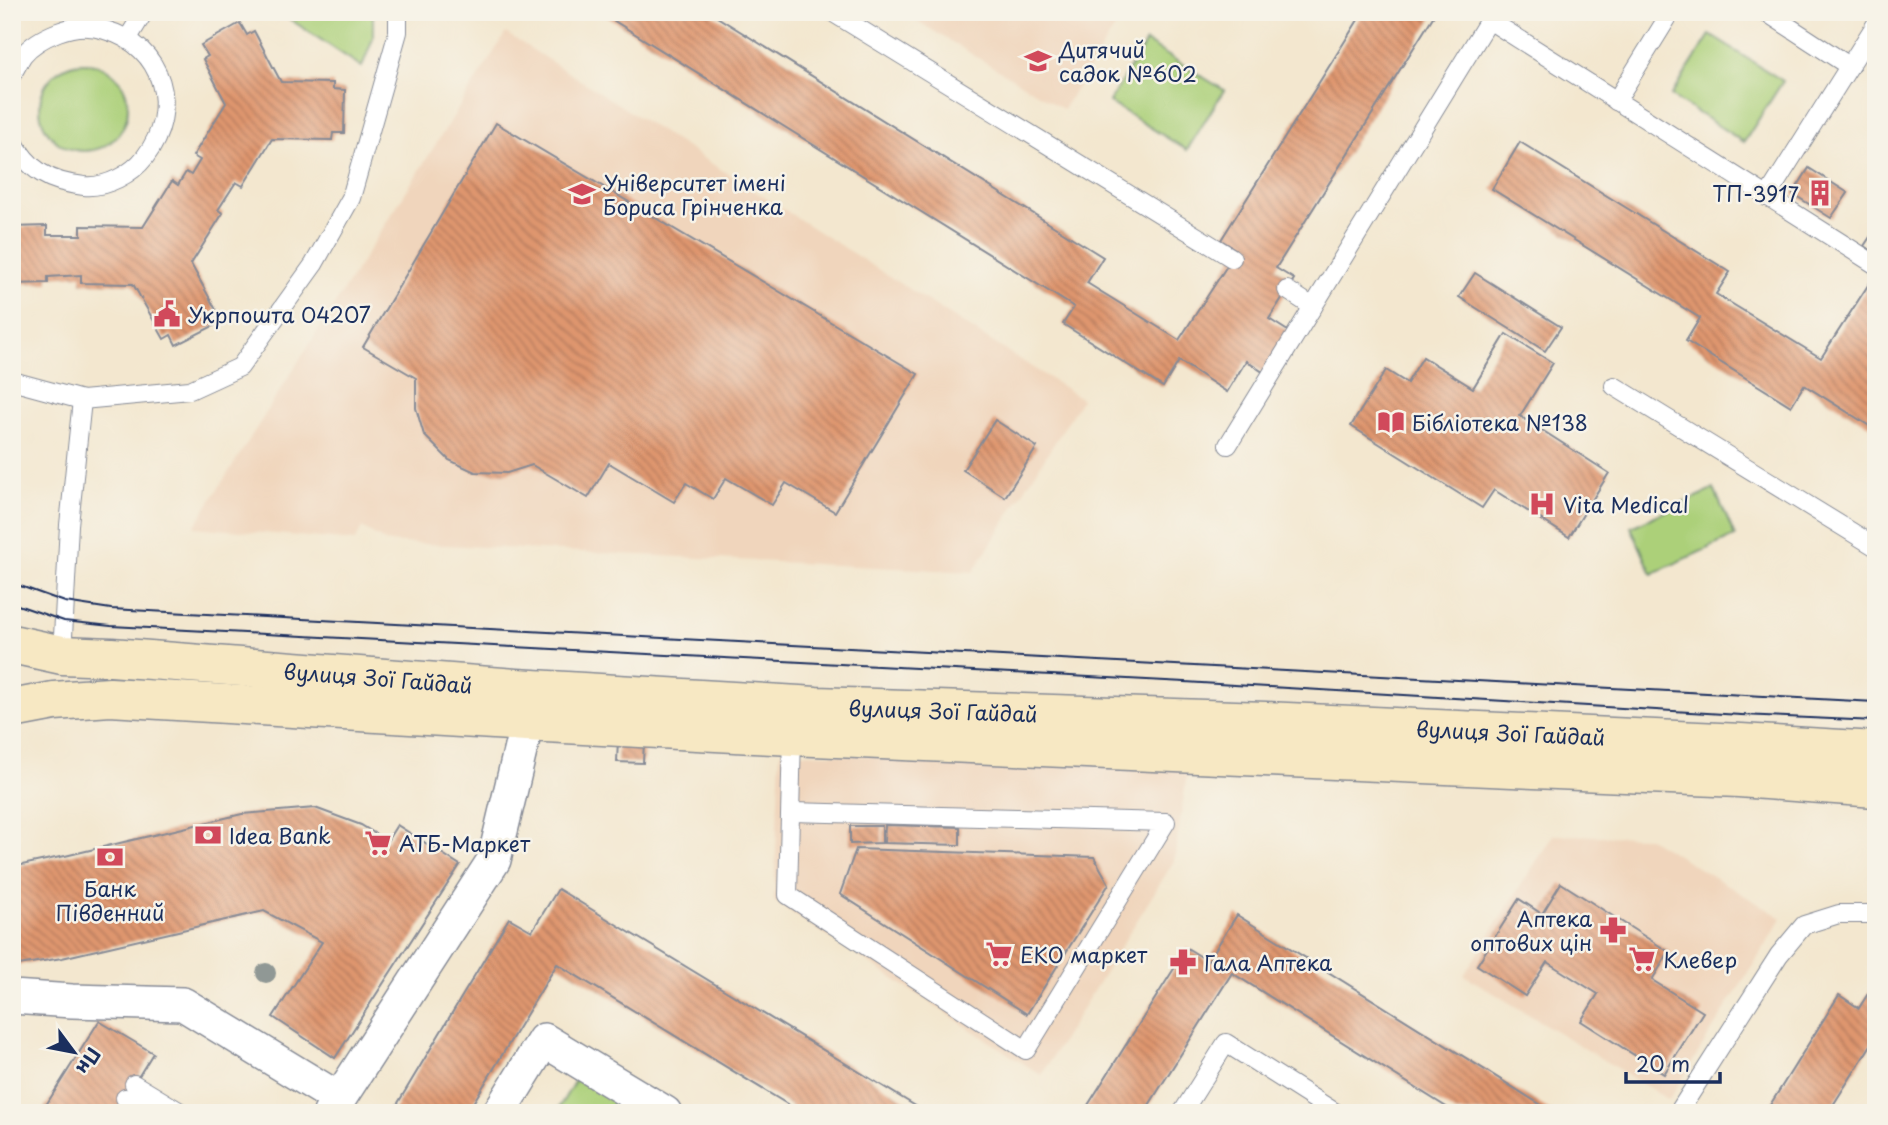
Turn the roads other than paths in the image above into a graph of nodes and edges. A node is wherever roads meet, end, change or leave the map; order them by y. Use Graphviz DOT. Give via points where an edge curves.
graph roads {
  1 [pos="83,12"];
  2 [pos="144,12"];
  3 [pos="398,12"];
  4 [pos="831,12"];
  5 [pos="1671,12"];
  6 [pos="1766,12"];
  7 [pos="1491,16"];
  8 [pos="1876,24"];
  9 [pos="123,36"];
  10 [pos="1849,66"];
  11 [pos="12,74"];
  12 [pos="1616,101"];
  13 [pos="12,139"];
  14 [pos="1767,197"];
  15 [pos="1232,258"];
  16 [pos="1876,265"];
  17 [pos="1287,290"];
  18 [pos="1313,307"];
  19 [pos="12,381"];
  20 [pos="1614,386"];
  21 [pos="82,400"];
  22 [pos="1228,445"];
  23 [pos="1876,547"];
  24 [pos="12,644"];
  25 [pos="62,655"];
  26 [pos="12,709"];
  27 [pos="527,722"];
  28 [pos="792,736"];
  29 [pos="1876,751"];
  30 [pos="1876,788"];
  31 [pos="791,812"];
  32 [pos="1876,914"];
  33 [pos="12,997"];
  34 [pos="335,1106"];
  35 [pos="150,1113"];
  36 [pos="182,1113"];
  37 [pos="499,1113"];
  38 [pos="664,1113"];
  39 [pos="1182,1113"];
  40 [pos="1336,1113"];
  41 [pos="1678,1113"];
  1 -- 9 [label="lane"];
  2 -- 9 [label="lane"];
  3 -- 21 [label="lane" via="398,32 351,198 314,264 240,367 190,390"];
  4 -- 15 [label="lane"];
  5 -- 12 [label="lane"];
  6 -- 10 [label="lane"];
  7 -- 12 [label="lane"];
  7 -- 18 [label="lane"];
  8 -- 10 [label="lane"];
  9 -- 11 [label="lane" via="96,27 57,32 23,54"];
  9 -- 13 [label="lane" via="145,52 164,93 164,120 155,145 138,166 116,180 90,186 63,184 39,172"];
  10 -- 14 [label="lane"];
  12 -- 14 [label="lane"];
  14 -- 16 [label="lane"];
  17 -- 18 [label="lane"];
  18 -- 22 [label="lane"];
  19 -- 21 [label="lane"];
  20 -- 23 [label="lane"];
  21 -- 25 [label="lane"];
  24 -- 25 [label="main road, вулиця Зої Гайдай"];
  25 -- 29 [label="main road, вулиця Зої Гайдай" via="802,705 1266,721"];
  26 -- 27 [label="main road, вулиця Зої Гайдай" via="110,697"];
  27 -- 28 [label="main road, вулиця Зої Гайдай"];
  27 -- 34 [label="street" via="494,860"];
  28 -- 30 [label="main road, вулиця Зої Гайдай" via="1725,777"];
  28 -- 31 [label="lane"];
  31 -- 31 [label="lane" via="788,895 1026,1050 1166,822"];
  32 -- 41 [label="lane" via="1839,914 1804,925 1779,956"];
  33 -- 34 [label="street" via="183,1004"];
  35 -- 36 [label="lane" via="130,1091"];
  37 -- 38 [label="street" via="544,1040"];
  39 -- 40 [label="lane" via="1226,1043"];
}
